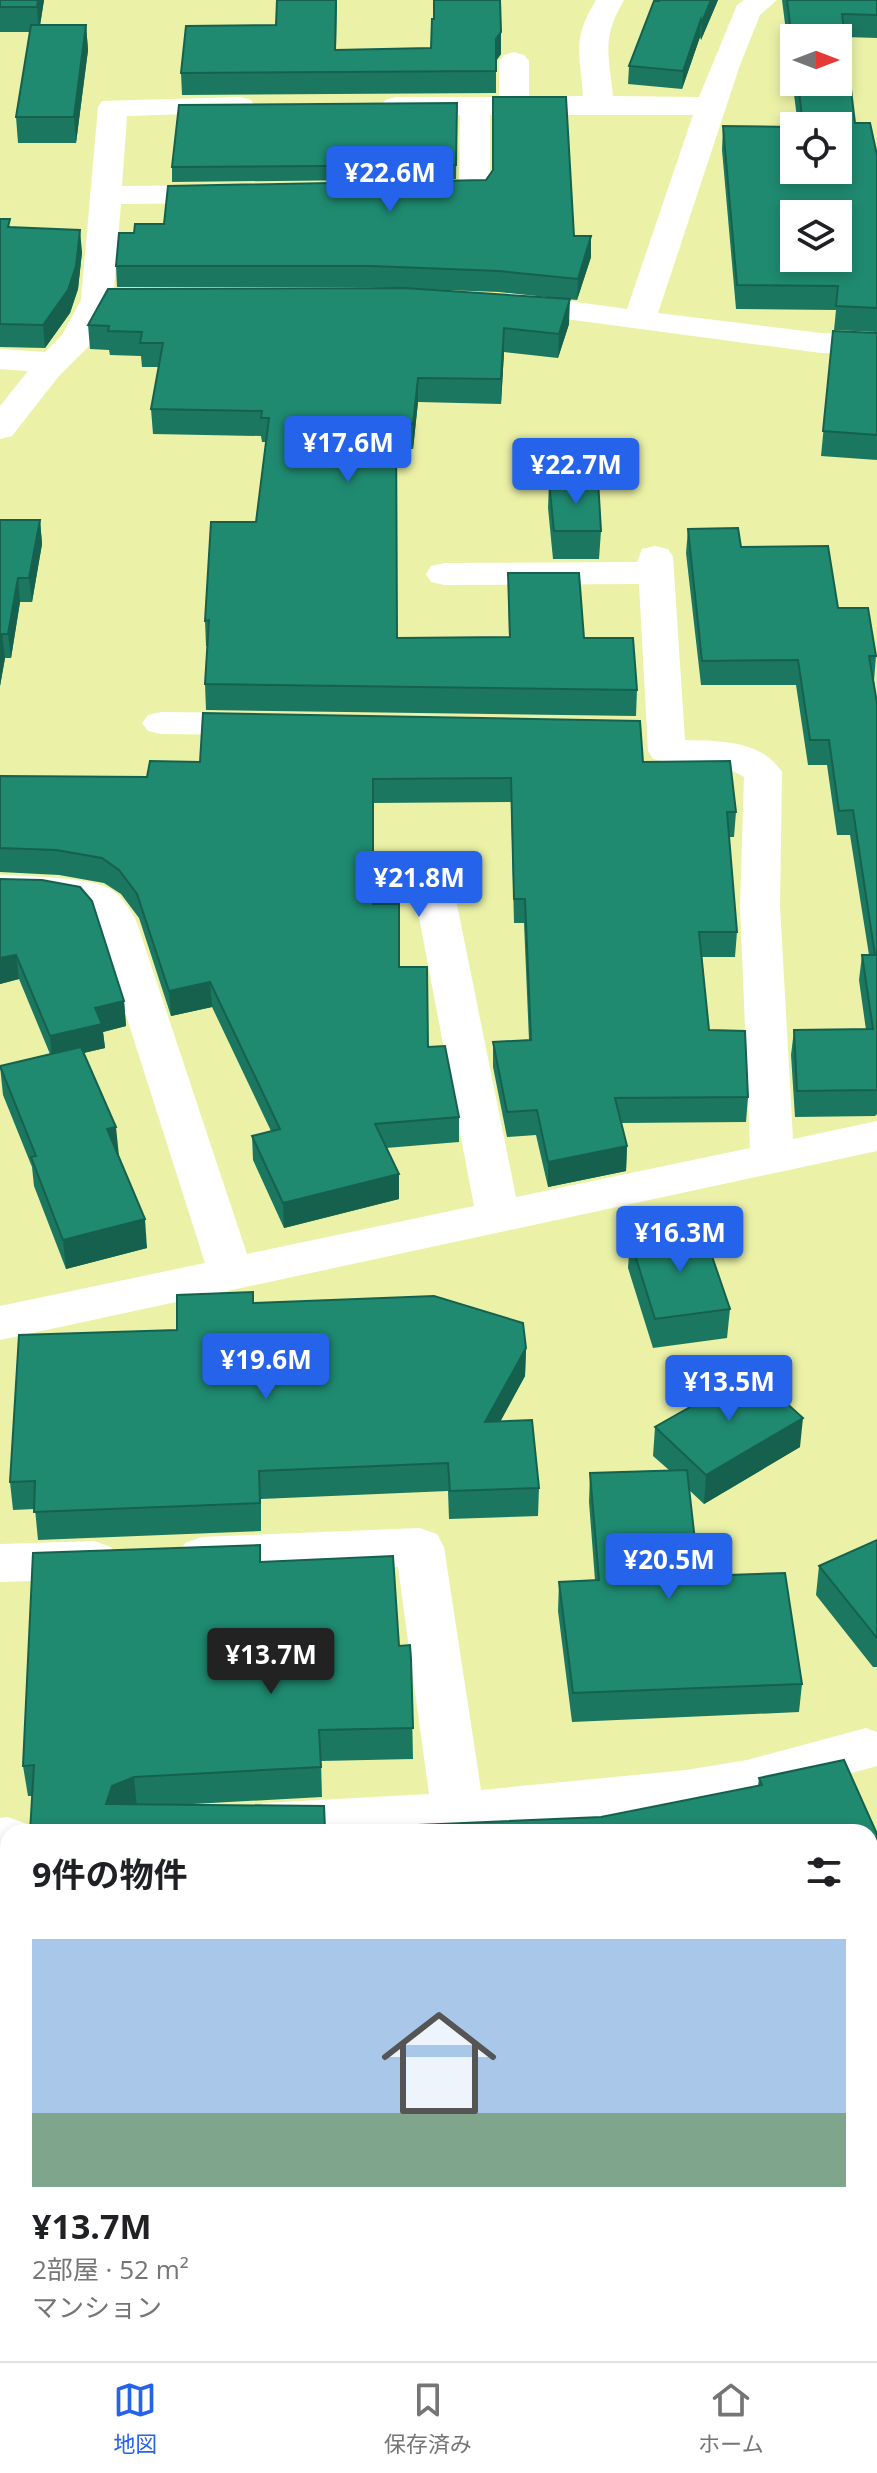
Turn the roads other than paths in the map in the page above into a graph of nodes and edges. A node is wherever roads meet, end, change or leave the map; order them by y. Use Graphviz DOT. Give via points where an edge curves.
graph roads {
  1 [pos="610,0"];
  2 [pos="763,0"];
  3 [pos="514,61"];
  4 [pos="599,104"];
  5 [pos="271,106"];
  6 [pos="365,106"];
  7 [pos="475,106"];
  8 [pos="514,106"];
  9 [pos="710,107"];
  10 [pos="394,192"];
  11 [pos="266,193"];
  12 [pos="106,195"];
  13 [pos="475,300"];
  14 [pos="639,321"];
  15 [pos="877,344"];
  16 [pos="0,359"];
  17 [pos="53,363"];
  18 [pos="0,429"];
  19 [pos="444,574"];
  20 [pos="161,723"];
  21 [pos="303,725"];
  22 [pos="429,865"];
  23 [pos="0,888"];
  24 [pos="877,1136"];
  25 [pos="772,1159"];
  26 [pos="498,1217"];
  27 [pos="231,1274"];
  28 [pos="0,1323"];
  29 [pos="0,1563"];
  30 [pos="866,1749"];
  31 [pos="458,1814"];
  32 [pos="284,1824"];
  1 -- 4 [label="street" via="593,38"];
  2 -- 9 [label="street" via="747,11"];
  3 -- 8 [label="street"];
  4 -- 8 [label="street"];
  4 -- 9 [label="street"];
  5 -- 12 [label="street" via="113,107"];
  6 -- 7 [label="street"];
  7 -- 8 [label="street"];
  7 -- 10 [label="street" via="474,191"];
  9 -- 14 [label="street"];
  11 -- 12 [label="street"];
  12 -- 17 [label="street" via="88,234 113,300"];
  13 -- 14 [label="street"];
  14 -- 15 [label="street" via="821,343"];
  16 -- 17 [label="street"];
  17 -- 18 [label="street"];
  19 -- 25 [label="street" via="656,565 649,731 667,751 731,753 763,772 760,906"];
  20 -- 21 [label="street"];
  22 -- 26 [label="street"];
  23 -- 27 [label="street" via="97,898 116,920"];
  24 -- 25 [label="street"];
  25 -- 26 [label="street"];
  26 -- 27 [label="street"];
  27 -- 28 [label="street"];
  29 -- 31 [label="street" via="420,1547"];
  30 -- 31 [label="street" via="701,1789"];
  31 -- 32 [label="street"];
}
